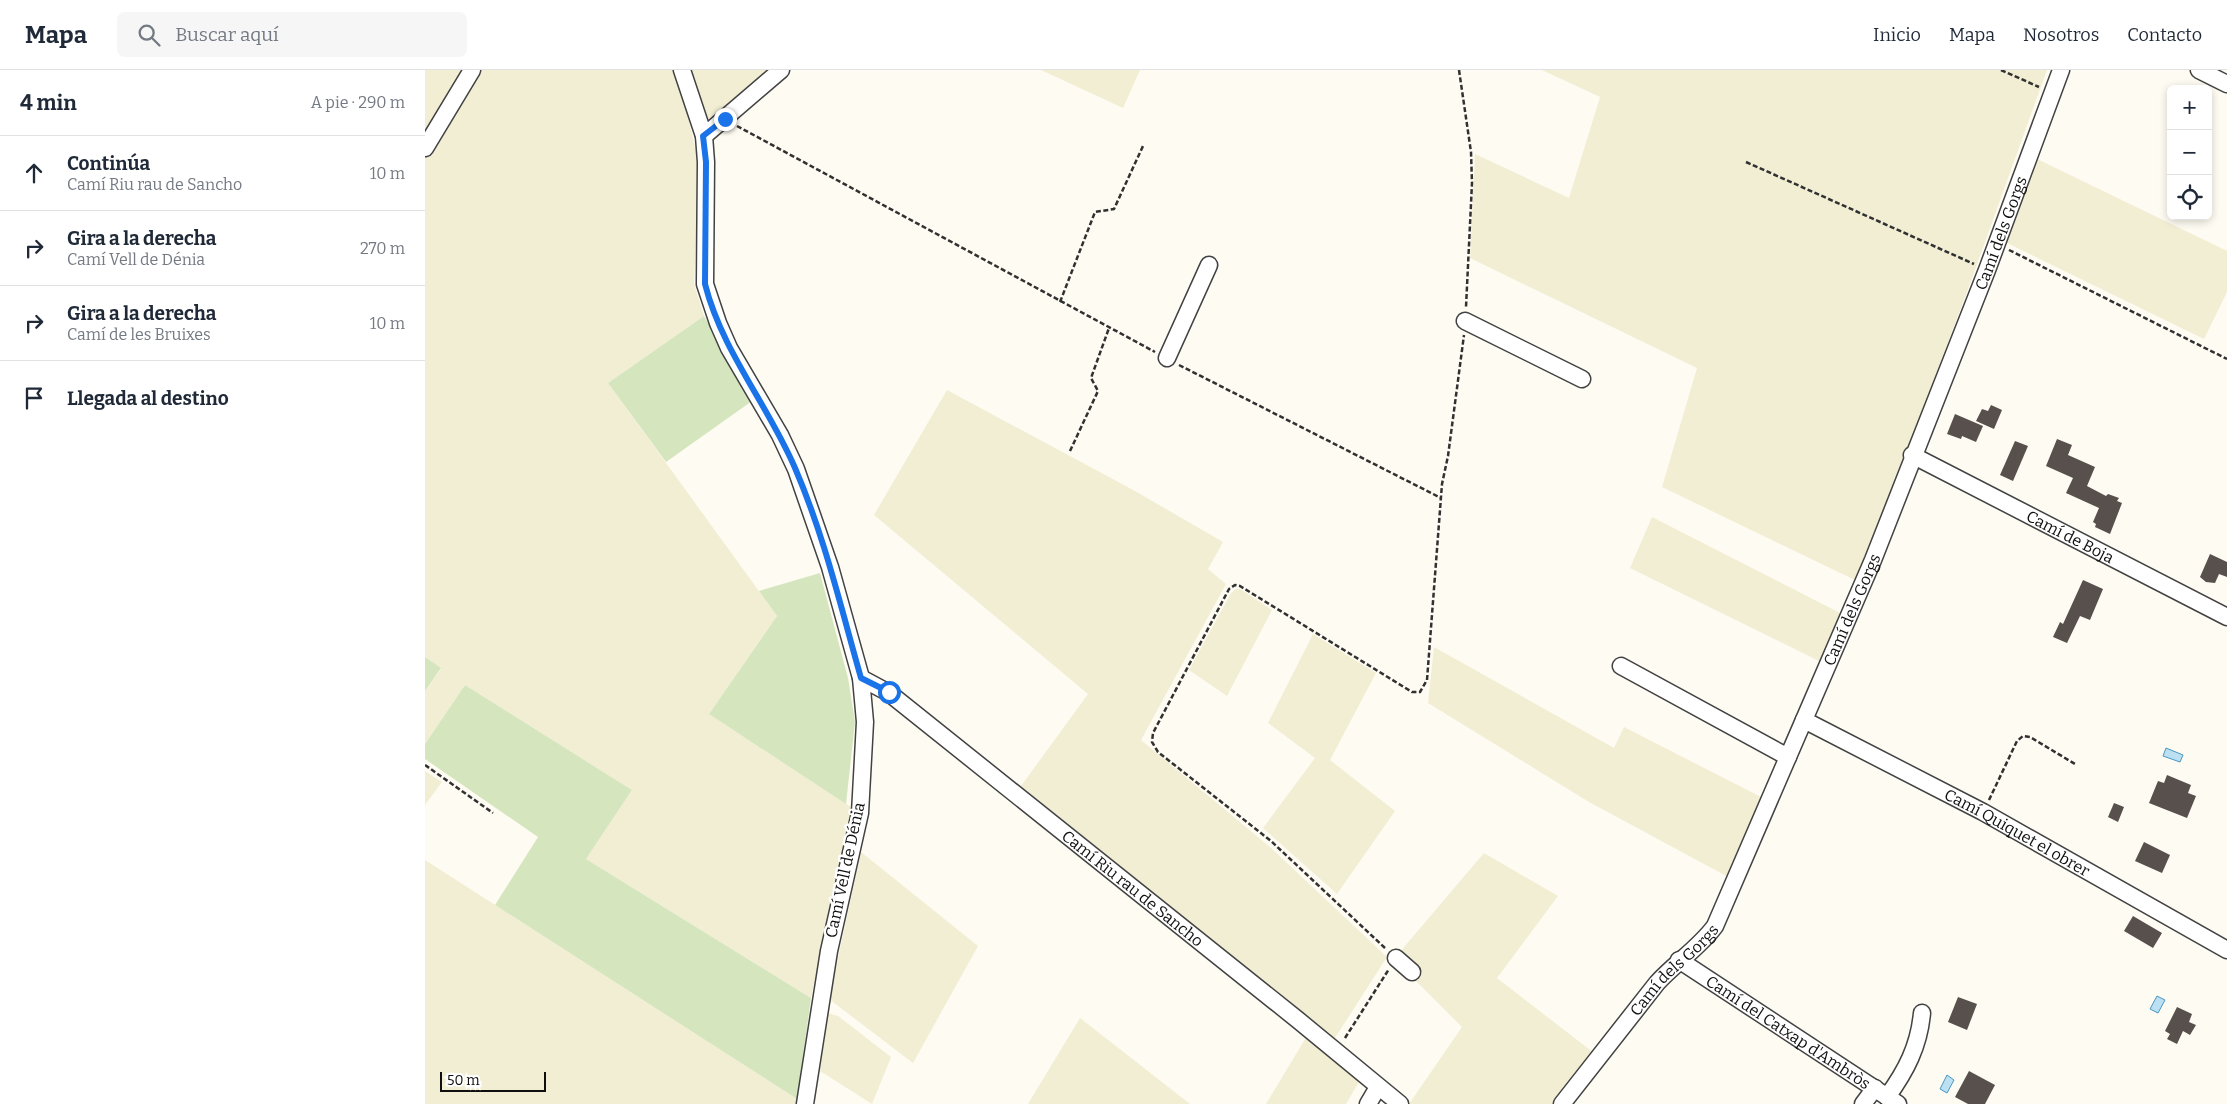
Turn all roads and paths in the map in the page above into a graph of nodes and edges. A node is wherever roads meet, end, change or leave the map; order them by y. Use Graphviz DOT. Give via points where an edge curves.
graph roads {
  1 [pos="472,70"];
  2 [pos="682,70"];
  3 [pos="781,70"];
  4 [pos="1459,70"];
  5 [pos="2001,70"];
  6 [pos="2061,70"];
  7 [pos="2199,70"];
  8 [pos="2227,84"];
  9 [pos="2053,93"];
  10 [pos="725,119"];
  11 [pos="703,136"];
  12 [pos="1143,146"];
  13 [pos="425,148"];
  14 [pos="1746,162"];
  15 [pos="1997,244"];
  16 [pos="1209,264"];
  17 [pos="1987,270"];
  18 [pos="1060,302"];
  19 [pos="1465,321"];
  20 [pos="1109,328"];
  21 [pos="1167,358"];
  22 [pos="2227,359"];
  23 [pos="1582,379"];
  24 [pos="1070,451"];
  25 [pos="1913,455"];
  26 [pos="1441,498"];
  27 [pos="2227,617"];
  28 [pos="1621,666"];
  29 [pos="861,678"];
  30 [pos="1804,720"];
  31 [pos="1789,757"];
  32 [pos="2075,764"];
  33 [pos="425,766"];
  34 [pos="1983,812"];
  35 [pos="493,813"];
  36 [pos="2227,950"];
  37 [pos="1396,958"];
  38 [pos="1679,960"];
  39 [pos="1413,972"];
  40 [pos="1922,1013"];
  41 [pos="1336,1052"];
  42 [pos="1378,1087"];
  43 [pos="1887,1097"];
  44 [pos="805,1104"];
  45 [pos="1368,1104"];
  46 [pos="1399,1104"];
  47 [pos="1562,1104"];
  48 [pos="1863,1104"];
  1 -- 13 [label="street"];
  2 -- 11 [label="street, Camí Vell de Dénia"];
  3 -- 10 [label="street"];
  4 -- 19 [label="path" via="1471,152 1472,183"];
  5 -- 9 [label="path"];
  6 -- 9 [label="street, Camí dels Gorgs"];
  7 -- 8 [label="street"];
  9 -- 15 [label="street, Camí dels Gorgs"];
  10 -- 11 [label="street"];
  10 -- 18 [label="path"];
  11 -- 29 [label="street, Camí Vell de Dénia" via="706,162 705,284 709,300 729,348 780,435 795,469 830,567"];
  12 -- 18 [label="path" via="1114,209 1095,212"];
  14 -- 17 [label="path"];
  15 -- 17 [label="street, Camí dels Gorgs"];
  15 -- 22 [label="path"];
  16 -- 21 [label="street"];
  17 -- 25 [label="street, Camí dels Gorgs"];
  18 -- 20 [label="path"];
  19 -- 23 [label="street"];
  19 -- 26 [label="path"];
  20 -- 21 [label="path"];
  20 -- 24 [label="path" via="1091,378 1098,391"];
  21 -- 26 [label="path"];
  25 -- 27 [label="street, Camí de Boja"];
  25 -- 30 [label="street, Camí dels Gorgs" via="1873,560"];
  26 -- 37 [label="path" via="1427,680 1420,692 1412,692 1235,585 1229,588 1153,733 1152,742 1158,752 1271,841"];
  28 -- 31 [label="street"];
  29 -- 41 [label="street, Camí Riu rau de Sancho" via="889,692"];
  29 -- 44 [label="street, Camí Vell de Dénia" via="865,722 860,813 829,950"];
  30 -- 31 [label="street, Camí dels Gorgs"];
  30 -- 34 [label="street, Camí Quiquet el obrer"];
  31 -- 38 [label="street, Camí dels Gorgs" via="1715,926"];
  32 -- 34 [label="path" via="2030,737 2020,738"];
  33 -- 35 [label="path"];
  34 -- 36 [label="street, Camí Quiquet el obrer"];
  37 -- 39 [label="street"];
  37 -- 41 [label="path"];
  38 -- 43 [label="street, Camí del Catxap d'Ambròs"];
  38 -- 47 [label="street, Camí dels Gorgs" via="1657,983"];
  40 -- 43 [label="street" via="1921,1027 1905,1072"];
  41 -- 42 [label="street, Camí Riu rau de Sancho"];
  42 -- 45 [label="street"];
  42 -- 46 [label="street, Camí Riu rau de Sancho"];
  43 -- 48 [label="street"];
}
